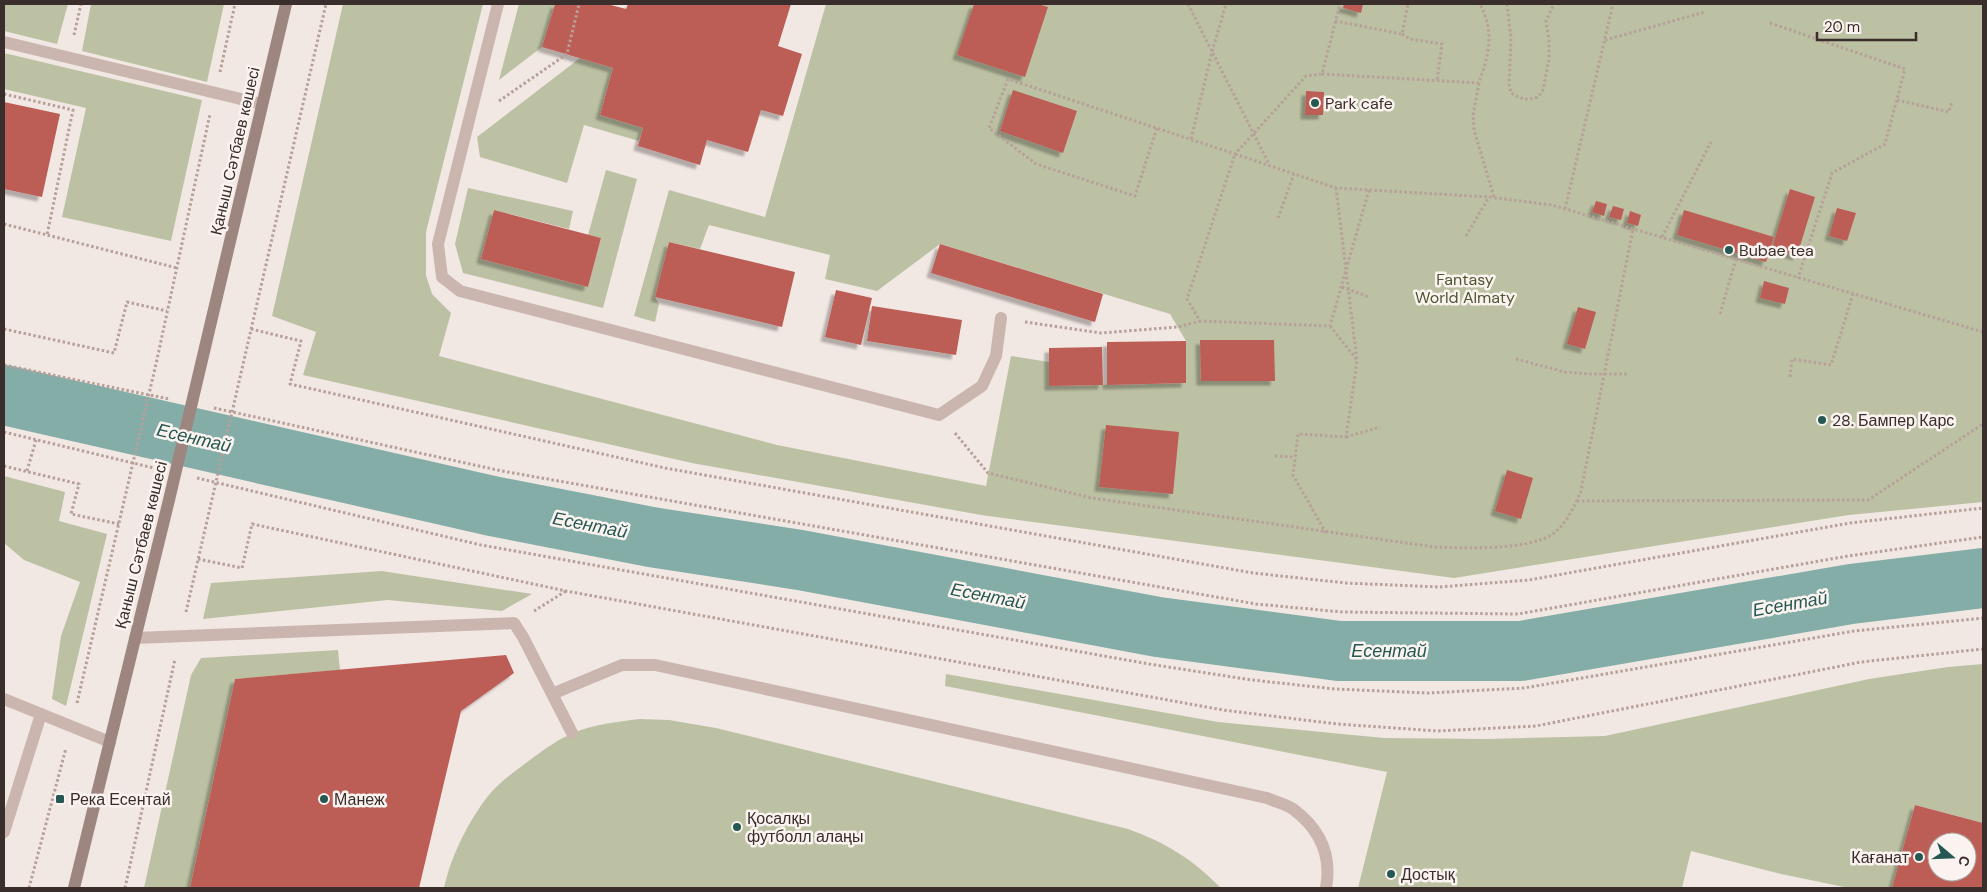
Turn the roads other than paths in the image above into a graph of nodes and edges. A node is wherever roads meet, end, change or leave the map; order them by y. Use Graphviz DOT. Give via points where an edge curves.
graph roads {
  1 [pos="286,4"];
  2 [pos="498,4"];
  3 [pos="4,42"];
  4 [pos="262,104"];
  5 [pos="1001,318"];
  6 [pos="135,638"];
  7 [pos="552,694"];
  8 [pos="4,699"];
  9 [pos="41,714"];
  10 [pos="572,733"];
  11 [pos="110,742"];
  12 [pos="4,832"];
  13 [pos="74,888"];
  14 [pos="1326,888"];
  1 -- 4 [label="main road, Қаныш Сәтбаев көшесі"];
  2 -- 5 [label="street" via="438,244 442,277 460,291 939,415 982,386 996,356"];
  3 -- 4 [label="street"];
  4 -- 6 [label="main road, Қаныш Сәтбаев көшесі"];
  6 -- 7 [label="street" via="514,623"];
  6 -- 11 [label="main road, Қаныш Сәтбаев көшесі"];
  7 -- 10 [label="street"];
  7 -- 14 [label="street" via="622,665 655,666 1267,798 1291,808 1307,821 1323,843 1329,872"];
  8 -- 9 [label="street"];
  9 -- 11 [label="street"];
  9 -- 12 [label="street"];
  11 -- 13 [label="main road, Қаныш Сәтбаев көшесі"];
}
